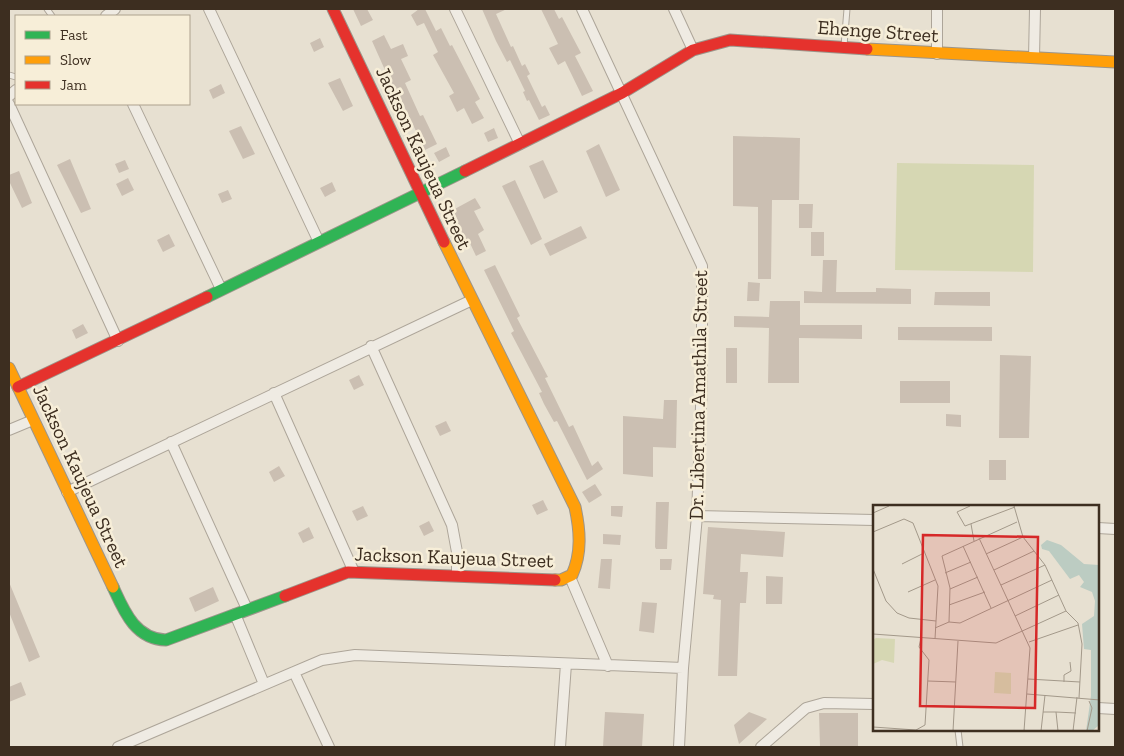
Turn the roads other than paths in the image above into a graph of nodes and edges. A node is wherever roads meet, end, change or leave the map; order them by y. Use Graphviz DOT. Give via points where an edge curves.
graph roads {
  1 [pos="209,9"];
  2 [pos="332,9"];
  3 [pos="455,9"];
  4 [pos="582,9"];
  5 [pos="674,9"];
  6 [pos="847,9"];
  7 [pos="937,9"];
  8 [pos="1035,9"];
  9 [pos="844,46"];
  10 [pos="693,50"];
  11 [pos="937,54"];
  12 [pos="1034,58"];
  13 [pos="1115,62"];
  14 [pos="622,93"];
  15 [pos="9,104"];
  16 [pos="133,105"];
  17 [pos="520,144"];
  18 [pos="420,194"];
  19 [pos="319,242"];
  20 [pos="221,289"];
  21 [pos="472,300"];
  22 [pos="118,341"];
  23 [pos="371,346"];
  24 [pos="9,368"];
  25 [pos="18,387"];
  26 [pos="274,393"];
  27 [pos="33,420"];
  28 [pos="9,430"];
  29 [pos="171,442"];
  30 [pos="67,492"];
  31 [pos="696,516"];
  32 [pos="873,520"];
  33 [pos="1099,528"];
  34 [pos="1115,529"];
  35 [pos="354,572"];
  36 [pos="457,576"];
  37 [pos="570,576"];
  38 [pos="247,609"];
  39 [pos="235,614"];
  40 [pos="566,664"];
  41 [pos="608,666"];
  42 [pos="683,668"];
  43 [pos="294,672"];
  44 [pos="264,684"];
  45 [pos="873,704"];
  46 [pos="1099,708"];
  47 [pos="1115,709"];
  48 [pos="958,731"];
  49 [pos="118,747"];
  50 [pos="329,747"];
  51 [pos="560,747"];
  52 [pos="679,747"];
  53 [pos="762,747"];
  54 [pos="960,747"];
  1 -- 19 [label="street"];
  2 -- 18 [label="street, Jackson Kaujeua Street"];
  3 -- 17 [label="street"];
  4 -- 14 [label="street, Dr. Libertina Amathila Street"];
  5 -- 10 [label="street"];
  6 -- 9 [label="lane"];
  7 -- 11 [label="street"];
  8 -- 12 [label="street"];
  9 -- 10 [label="street, Ehenge Street" via="730,40"];
  9 -- 11 [label="street, Ehenge Street"];
  10 -- 14 [label="street, Ehenge Street"];
  11 -- 12 [label="street, Ehenge Street"];
  12 -- 13 [label="street, Ehenge Street"];
  14 -- 17 [label="street, Ehenge Street"];
  14 -- 31 [label="street, Dr. Libertina Amathila Street" via="702,266 702,380"];
  15 -- 22 [label="street"];
  16 -- 20 [label="street"];
  17 -- 18 [label="street, Ehenge Street"];
  18 -- 19 [label="street, Ehenge Street"];
  18 -- 21 [label="street, Jackson Kaujeua Street"];
  19 -- 20 [label="street, Ehenge Street"];
  20 -- 22 [label="street, Ehenge Street"];
  21 -- 23 [label="street"];
  21 -- 37 [label="street, Jackson Kaujeua Street" via="575,507 579,521 577,562"];
  22 -- 25 [label="street, Ehenge Street"];
  23 -- 26 [label="street"];
  23 -- 36 [label="street" via="452,526 458,552"];
  24 -- 25 [label="street, Jackson Kaujeua Street"];
  25 -- 27 [label="street, Jackson Kaujeua Street"];
  26 -- 29 [label="street"];
  26 -- 35 [label="street"];
  27 -- 28 [label="street"];
  27 -- 30 [label="street, Jackson Kaujeua Street"];
  29 -- 30 [label="street"];
  29 -- 38 [label="street"];
  30 -- 39 [label="street, Jackson Kaujeua Street" via="126,615 140,631 158,640 166,640"];
  31 -- 32 [label="street"];
  31 -- 42 [label="street, Dr. Libertina Amathila Street"];
  33 -- 34 [label="street"];
  35 -- 36 [label="street, Jackson Kaujeua Street"];
  35 -- 38 [label="street, Jackson Kaujeua Street" via="342,573"];
  36 -- 37 [label="street, Jackson Kaujeua Street" via="561,580"];
  37 -- 41 [label="street"];
  38 -- 39 [label="street, Jackson Kaujeua Street"];
  39 -- 44 [label="street"];
  40 -- 41 [label="street"];
  40 -- 43 [label="street" via="354,655 322,660"];
  40 -- 51 [label="street"];
  41 -- 42 [label="street"];
  42 -- 52 [label="street, Dr. Libertina Amathila Street"];
  43 -- 44 [label="street"];
  43 -- 50 [label="street"];
  44 -- 49 [label="street"];
  45 -- 53 [label="street" via="824,703 806,708"];
  46 -- 47 [label="street"];
  48 -- 54 [label="lane"];
}
